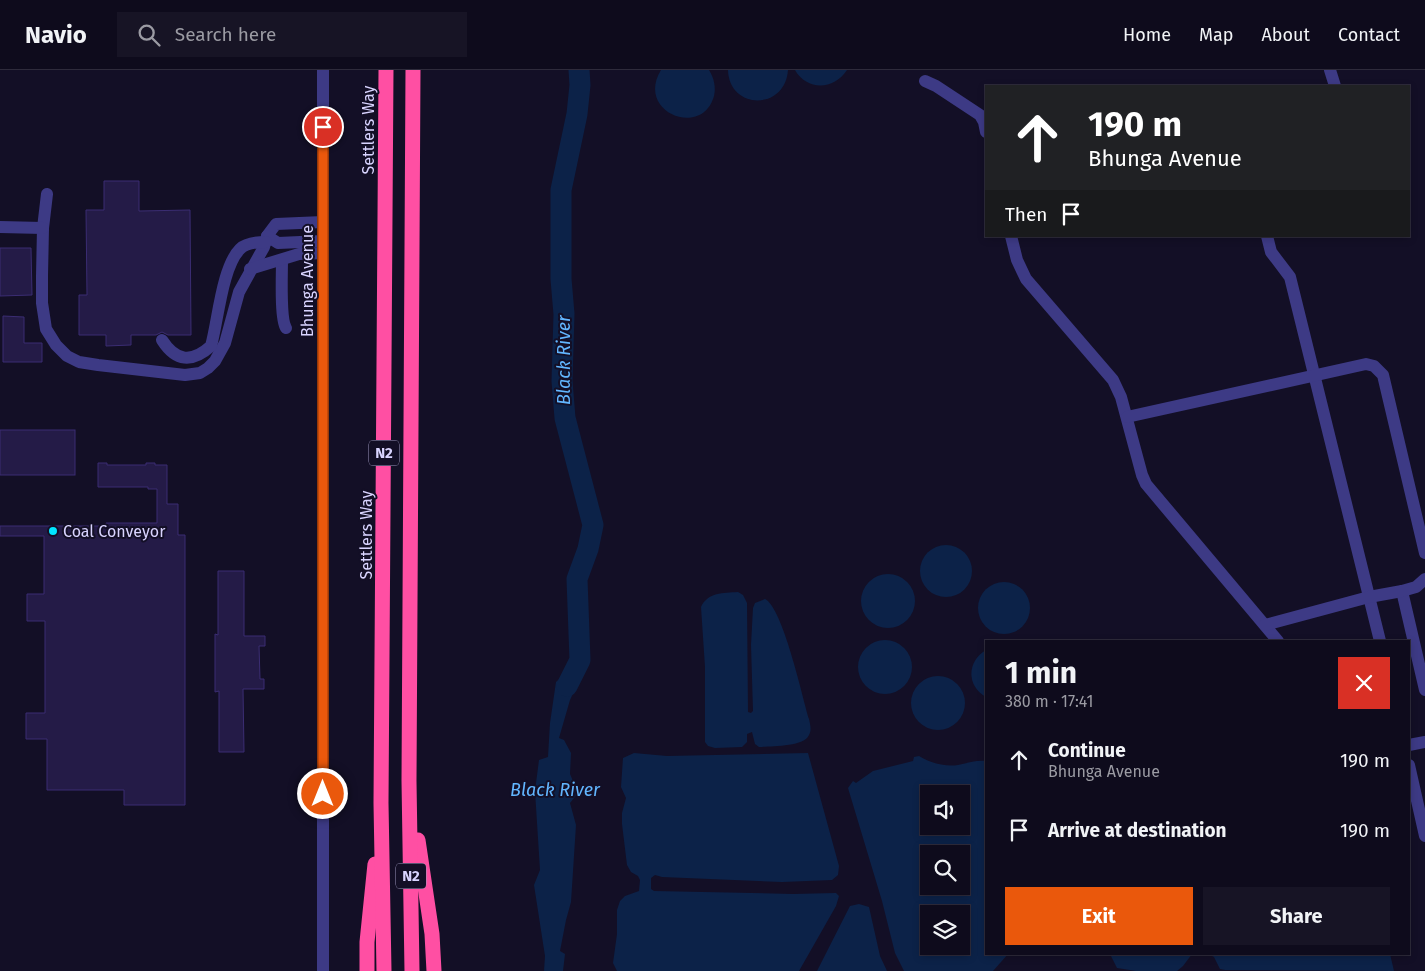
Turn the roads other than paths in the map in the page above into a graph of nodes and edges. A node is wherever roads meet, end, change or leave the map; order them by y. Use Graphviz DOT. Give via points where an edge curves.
graph roads {
  1 [pos="323,70"];
  2 [pos="386,70"];
  3 [pos="413,70"];
  4 [pos="1330,70"];
  5 [pos="925,81"];
  6 [pos="1335,85"];
  7 [pos="985,127"];
  8 [pos="47,194"];
  9 [pos="322,222"];
  10 [pos="0,227"];
  11 [pos="43,228"];
  12 [pos="1011,237"];
  13 [pos="1266,237"];
  14 [pos="267,239"];
  15 [pos="323,247"];
  16 [pos="282,260"];
  17 [pos="250,270"];
  18 [pos="286,328"];
  19 [pos="162,340"];
  20 [pos="1314,375"];
  21 [pos="1127,417"];
  22 [pos="1425,553"];
  23 [pos="1425,579"];
  24 [pos="1402,591"];
  25 [pos="1369,597"];
  26 [pos="1265,625"];
  27 [pos="1277,640"];
  28 [pos="1380,640"];
  29 [pos="1425,690"];
  30 [pos="1425,742"];
  31 [pos="1410,745"];
  32 [pos="1410,769"];
  33 [pos="410,781"];
  34 [pos="381,803"];
  35 [pos="1425,836"];
  36 [pos="323,971"];
  37 [pos="366,971"];
  38 [pos="384,971"];
  39 [pos="412,971"];
  40 [pos="434,971"];
  1 -- 9 [label="lane, Bhunga Avenue"];
  2 -- 34 [label="highway, Settlers Way / N2"];
  3 -- 33 [label="highway, N2"];
  4 -- 6 [label="lane"];
  5 -- 7 [label="lane" via="980,115"];
  8 -- 11 [label="lane"];
  9 -- 14 [label="lane" via="276,224"];
  9 -- 15 [label="lane, Bhunga Avenue"];
  10 -- 11 [label="lane"];
  11 -- 17 [label="lane" via="42,303 46,328 56,345 79,362 177,374 200,373 215,361 225,343 239,292"];
  12 -- 21 [label="lane" via="1020,270 1113,380"];
  13 -- 20 [label="lane" via="1271,252 1290,277"];
  14 -- 15 [label="lane"];
  14 -- 17 [label="lane"];
  14 -- 19 [label="lane" via="241,247 234,258 211,346 196,356 179,358"];
  15 -- 16 [label="lane"];
  15 -- 36 [label="lane, Bhunga Avenue"];
  16 -- 17 [label="lane"];
  16 -- 18 [label="lane"];
  20 -- 21 [label="lane"];
  20 -- 22 [label="lane" via="1366,364 1374,366 1383,375"];
  20 -- 25 [label="lane"];
  21 -- 26 [label="lane" via="1146,484"];
  23 -- 24 [label="lane" via="1416,587"];
  24 -- 25 [label="lane"];
  24 -- 29 [label="lane"];
  25 -- 26 [label="lane"];
  25 -- 28 [label="lane"];
  26 -- 27 [label="lane"];
  30 -- 31 [label="lane"];
  32 -- 35 [label="lane"];
  33 -- 39 [label="highway, N2"];
  33 -- 40 [label="highway" via="432,934"];
  34 -- 37 [label="highway"];
  34 -- 38 [label="highway, Settlers Way / N2"];
}
